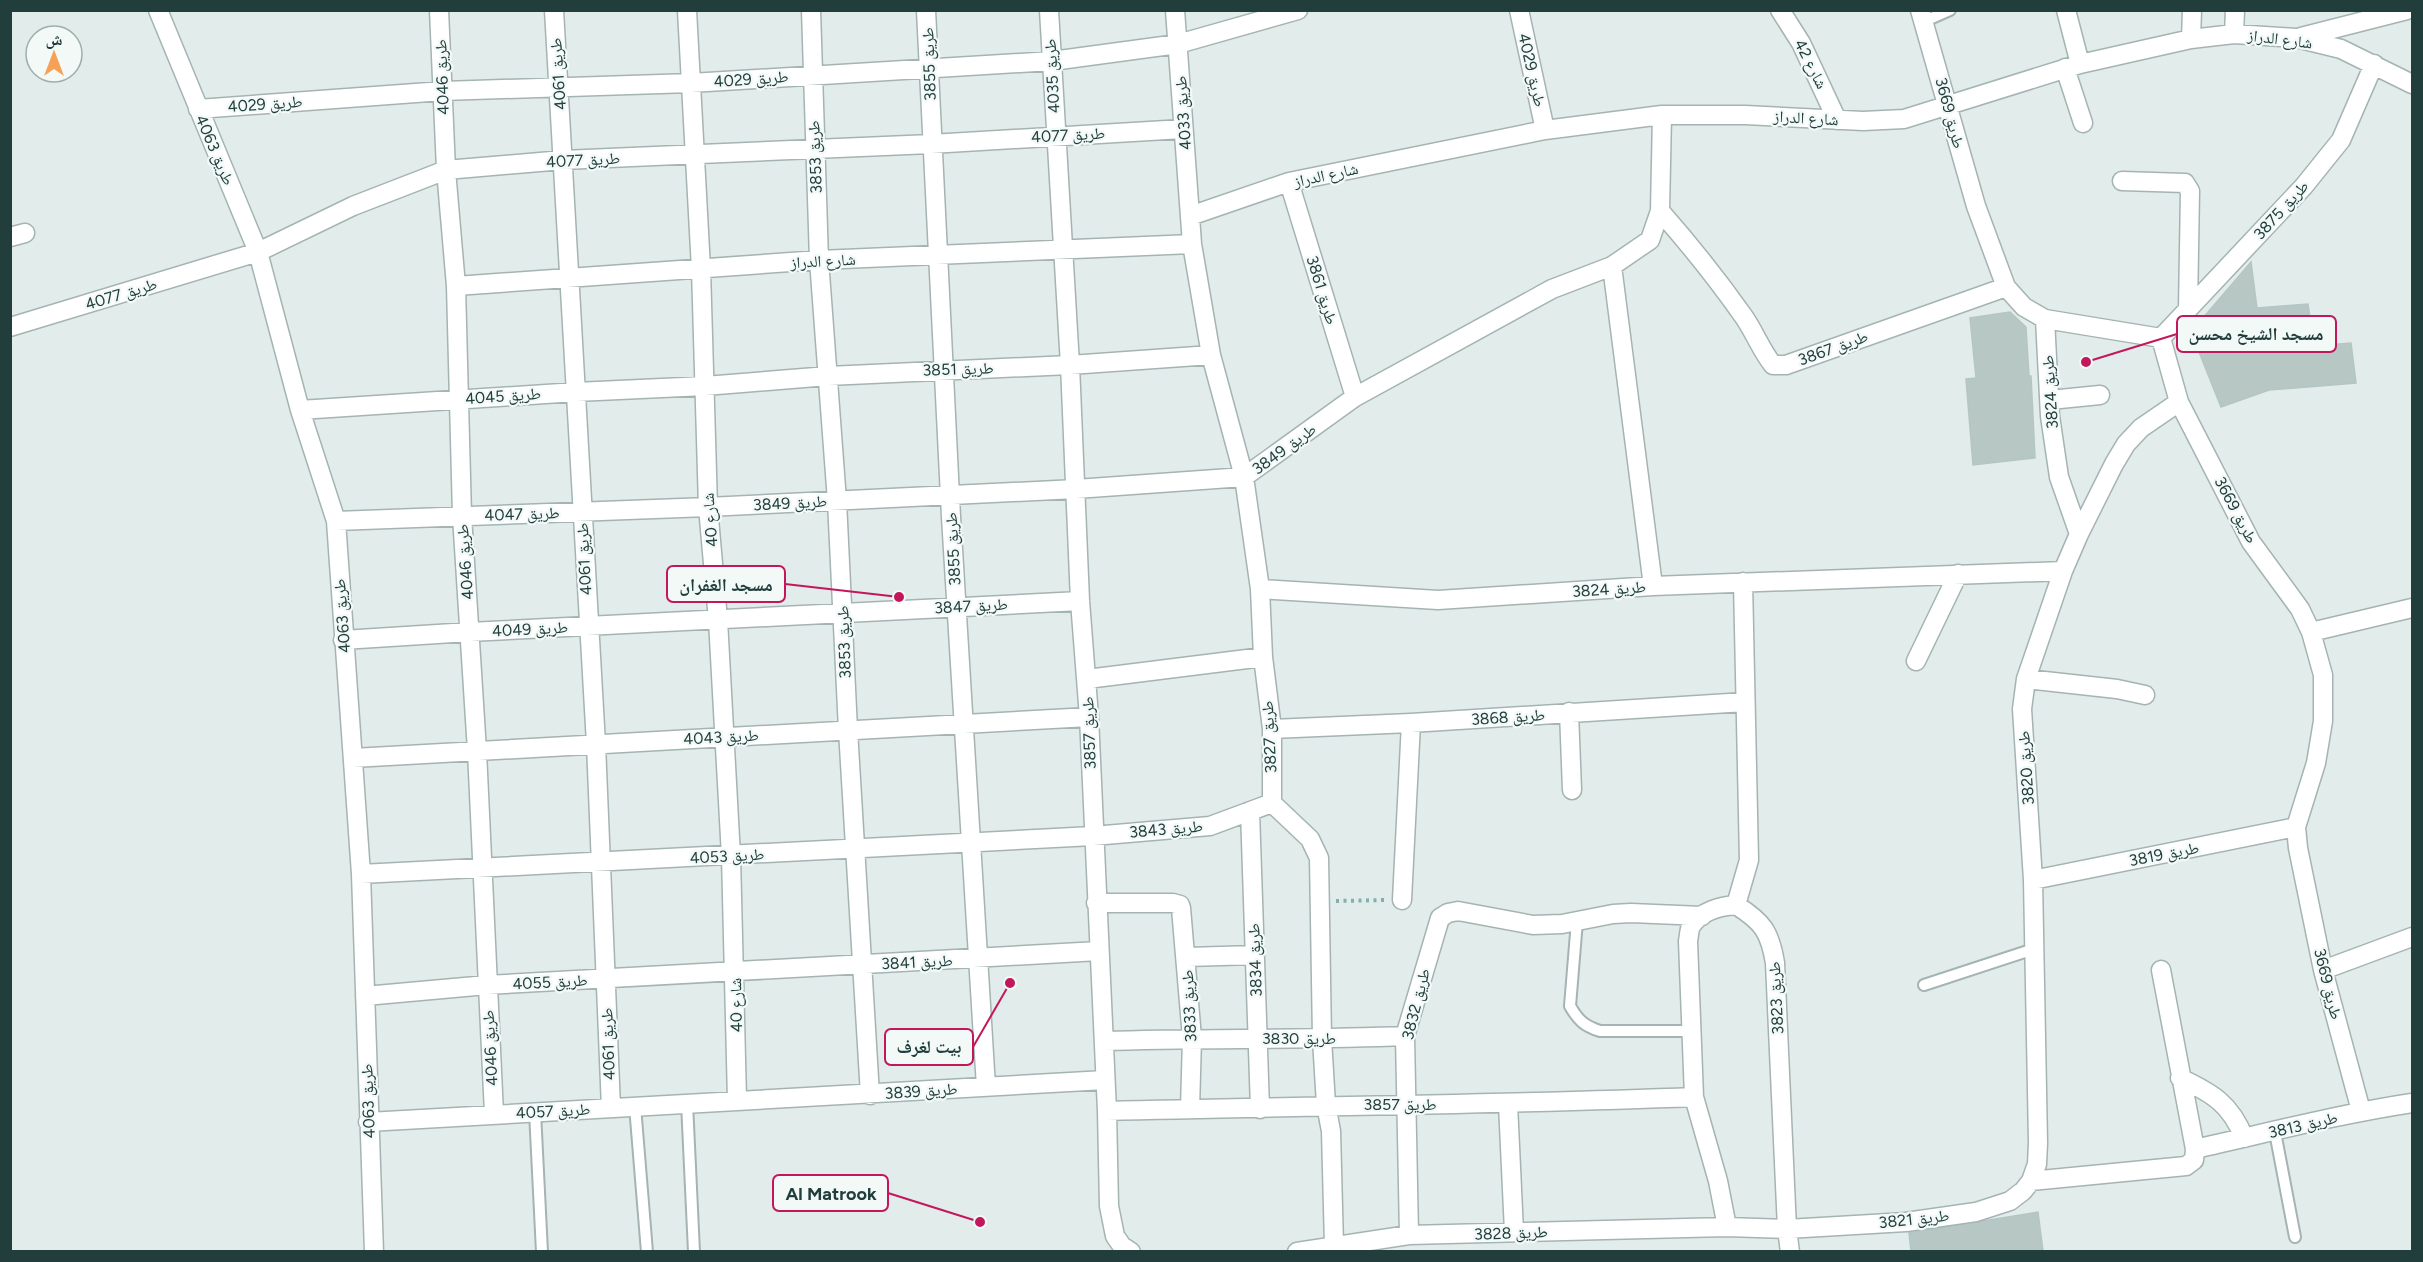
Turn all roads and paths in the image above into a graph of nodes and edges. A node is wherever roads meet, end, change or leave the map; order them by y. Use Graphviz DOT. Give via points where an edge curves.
graph roads {
  1 [pos="158,10"];
  2 [pos="439,10"];
  3 [pos="554,10"];
  4 [pos="687,10"];
  5 [pos="811,10"];
  6 [pos="926,10"];
  7 [pos="1049,10"];
  8 [pos="1175,10"];
  9 [pos="1298,10"];
  10 [pos="1519,10"];
  11 [pos="1780,10"];
  12 [pos="1950,10"];
  13 [pos="2066,10"];
  14 [pos="2192,10"];
  15 [pos="2235,10"];
  16 [pos="2407,10"];
  17 [pos="1922,16"];
  18 [pos="2234,34"];
  19 [pos="2296,38"];
  20 [pos="2191,39"];
  21 [pos="1178,44"];
  22 [pos="1052,61"];
  23 [pos="2374,64"];
  24 [pos="2072,66"];
  25 [pos="929,68"];
  26 [pos="813,75"];
  27 [pos="691,83"];
  28 [pos="2412,84"];
  29 [pos="560,85"];
  30 [pos="443,91"];
  31 [pos="1948,105"];
  32 [pos="198,109"];
  33 [pos="1662,115"];
  34 [pos="1837,120"];
  35 [pos="2083,123"];
  36 [pos="1183,129"];
  37 [pos="1545,130"];
  38 [pos="1055,135"];
  39 [pos="932,144"];
  40 [pos="815,149"];
  41 [pos="695,156"];
  42 [pos="563,160"];
  43 [pos="446,170"];
  44 [pos="2122,181"];
  45 [pos="1289,182"];
  46 [pos="1660,211"];
  47 [pos="1190,216"];
  48 [pos="1192,244"];
  49 [pos="1063,249"];
  50 [pos="258,252"];
  51 [pos="938,255"];
  52 [pos="819,260"];
  53 [pos="1612,266"];
  54 [pos="701,269"];
  55 [pos="570,279"];
  56 [pos="456,286"];
  57 [pos="2006,287"];
  58 [pos="2188,309"];
  59 [pos="2045,319"];
  60 [pos="10,327"];
  61 [pos="2161,338"];
  62 [pos="1211,355"];
  63 [pos="1070,365"];
  64 [pos="943,369"];
  65 [pos="828,376"];
  66 [pos="705,386"];
  67 [pos="576,392"];
  68 [pos="2100,395"];
  69 [pos="1355,398"];
  70 [pos="458,399"];
  71 [pos="2050,400"];
  72 [pos="2180,402"];
  73 [pos="300,410"];
  74 [pos="1244,477"];
  75 [pos="1076,489"];
  76 [pos="950,495"];
  77 [pos="837,501"];
  78 [pos="708,507"];
  79 [pos="582,512"];
  80 [pos="462,516"];
  81 [pos="336,521"];
  82 [pos="2079,534"];
  83 [pos="2063,571"];
  84 [pos="1958,574"];
  85 [pos="1743,582"];
  86 [pos="1653,586"];
  87 [pos="1260,589"];
  88 [pos="1080,601"];
  89 [pos="956,607"];
  90 [pos="2412,608"];
  91 [pos="843,613"];
  92 [pos="718,620"];
  93 [pos="588,626"];
  94 [pos="469,632"];
  95 [pos="2311,632"];
  96 [pos="343,640"];
  97 [pos="1263,657"];
  98 [pos="1916,661"];
  99 [pos="1087,680"];
  100 [pos="2026,680"];
  101 [pos="2145,695"];
  102 [pos="1745,702"];
  103 [pos="1569,712"];
  104 [pos="1089,717"];
  105 [pos="1411,723"];
  106 [pos="963,724"];
  107 [pos="1272,729"];
  108 [pos="848,730"];
  109 [pos="725,736"];
  110 [pos="596,744"];
  111 [pos="477,751"];
  112 [pos="352,758"];
  113 [pos="1572,790"];
  114 [pos="1272,803"];
  115 [pos="1250,811"];
  116 [pos="2296,827"];
  117 [pos="1093,836"];
  118 [pos="970,843"];
  119 [pos="857,849"];
  120 [pos="731,856"];
  121 [pos="602,861"];
  122 [pos="481,868"];
  123 [pos="361,874"];
  124 [pos="2033,880"];
  125 [pos="1402,900"];
  126 [pos="1096,903"];
  127 [pos="1736,905"];
  128 [pos="1702,916"];
  129 [pos="1577,921"];
  130 [pos="2412,937"];
  131 [pos="2034,949"];
  132 [pos="1099,951"];
  133 [pos="1255,955"];
  134 [pos="1187,957"];
  135 [pos="978,958"];
  136 [pos="861,965"];
  137 [pos="2161,970"];
  138 [pos="2323,970"];
  139 [pos="736,972"];
  140 [pos="606,979"];
  141 [pos="487,985"];
  142 [pos="1924,985"];
  143 [pos="365,996"];
  144 [pos="1691,1031"];
  145 [pos="1405,1035"];
  146 [pos="1258,1037"];
  147 [pos="1192,1038"];
  148 [pos="1322,1039"];
  149 [pos="1104,1041"];
  150 [pos="2180,1077"];
  151 [pos="1105,1080"];
  152 [pos="986,1087"];
  153 [pos="870,1095"];
  154 [pos="1694,1097"];
  155 [pos="737,1100"];
  156 [pos="687,1103"];
  157 [pos="2412,1103"];
  158 [pos="1406,1104"];
  159 [pos="1508,1104"];
  160 [pos="1326,1105"];
  161 [pos="635,1106"];
  162 [pos="610,1108"];
  163 [pos="1190,1109"];
  164 [pos="1260,1109"];
  165 [pos="1107,1111"];
  166 [pos="2361,1111"];
  167 [pos="536,1112"];
  168 [pos="494,1114"];
  169 [pos="368,1122"];
  170 [pos="2275,1132"];
  171 [pos="2244,1138"];
  172 [pos="2195,1149"];
  173 [pos="2031,1181"];
  174 [pos="1726,1227"];
  175 [pos="1787,1229"];
  176 [pos="1514,1233"];
  177 [pos="1409,1235"];
  178 [pos="2295,1237"];
  179 [pos="1334,1246"];
  180 [pos="1126,1249"];
  181 [pos="374,1251"];
  182 [pos="542,1251"];
  183 [pos="647,1251"];
  184 [pos="694,1251"];
  185 [pos="1297,1251"];
  186 [pos="1790,1251"];
  1 -- 32 [label="street, طريق 4063"];
  2 -- 30 [label="street, طريق 4046"];
  3 -- 29 [label="street, طريق 4061"];
  4 -- 27 [label="street, شارع 40"];
  5 -- 26 [label="street, طريق 3853"];
  6 -- 25 [label="street, طريق 3855"];
  7 -- 22 [label="street, طريق 4035"];
  8 -- 21 [label="street, طريق 4033"];
  9 -- 21 [label="street, طريق 4029"];
  10 -- 37 [label="street, طريق 4029"];
  11 -- 34 [label="street, شارع 42" via="1801,43"];
  12 -- 17 [label="lane, طريق 3669"];
  13 -- 24 [label="street"];
  14 -- 20 [label="street"];
  15 -- 18 [label="street"];
  16 -- 19 [label="street"];
  17 -- 31 [label="street, طريق 3669"];
  18 -- 19 [label="street, شارع الدراز"];
  18 -- 20 [label="street, شارع الدراز"];
  19 -- 23 [label="street, شارع الدراز" via="2342,49"];
  20 -- 24 [label="street, شارع الدراز"];
  21 -- 22 [label="street, طريق 4029"];
  21 -- 36 [label="street, طريق 4033"];
  22 -- 25 [label="street, طريق 4029"];
  22 -- 38 [label="street, طريق 4035"];
  23 -- 28 [label="street, شارع الدراز"];
  23 -- 58 [label="street, طريق 3875" via="2341,140 2304,186"];
  24 -- 31 [label="street, شارع الدراز"];
  24 -- 35 [label="street"];
  25 -- 26 [label="street, طريق 4029"];
  25 -- 39 [label="street, طريق 3855"];
  26 -- 27 [label="street, طريق 4029"];
  26 -- 40 [label="street, طريق 3853"];
  27 -- 29 [label="street, طريق 4029"];
  27 -- 41 [label="street, شارع 40"];
  29 -- 30 [label="street, طريق 4029"];
  29 -- 42 [label="street, طريق 4061"];
  30 -- 32 [label="street, طريق 4029"];
  30 -- 43 [label="street, طريق 4046"];
  31 -- 34 [label="street, شارع الدراز" via="1904,118"];
  31 -- 57 [label="street, طريق 3669" via="1976,206"];
  32 -- 50 [label="street, طريق 4063"];
  33 -- 34 [label="street, شارع الدراز"];
  33 -- 37 [label="street, شارع الدراز"];
  33 -- 46 [label="street, طريق 3849"];
  36 -- 38 [label="street, طريق 4077"];
  36 -- 47 [label="street, طريق 4033"];
  37 -- 45 [label="street, شارع الدراز"];
  38 -- 39 [label="street, طريق 4077"];
  38 -- 49 [label="street, طريق 4035"];
  39 -- 40 [label="street, طريق 4077"];
  39 -- 51 [label="street, طريق 3855"];
  40 -- 41 [label="street, طريق 4077"];
  40 -- 52 [label="street, طريق 3853"];
  41 -- 42 [label="street, طريق 4077"];
  41 -- 54 [label="street, شارع 40"];
  42 -- 43 [label="street, طريق 4077"];
  42 -- 55 [label="street, طريق 4061"];
  43 -- 50 [label="street, طريق 4077" via="352,206"];
  43 -- 56 [label="street, طريق 4046"];
  44 -- 58 [label="street" via="2185,183 2190,190"];
  45 -- 47 [label="street, شارع الدراز"];
  45 -- 69 [label="street, طريق 3861"];
  46 -- 53 [label="street, طريق 3849" via="1650,240"];
  46 -- 57 [label="street, طريق 3867" via="1703,261 1773,365 1786,365"];
  47 -- 48 [label="street, طريق 3827"];
  48 -- 49 [label="street, شارع الدراز"];
  48 -- 62 [label="street, طريق 3827"];
  49 -- 51 [label="street, شارع الدراز"];
  49 -- 63 [label="street, طريق 3857"];
  50 -- 60 [label="street, طريق 4077"];
  50 -- 73 [label="street, طريق 4063"];
  51 -- 52 [label="street, شارع الدراز"];
  51 -- 64 [label="street, طريق 3855"];
  52 -- 54 [label="street, شارع الدراز"];
  52 -- 65 [label="street, طريق 3853"];
  53 -- 69 [label="street, طريق 3849" via="1552,289"];
  53 -- 86 [label="street"];
  54 -- 55 [label="street, شارع الدراز"];
  54 -- 66 [label="street, شارع 40"];
  55 -- 56 [label="street, شارع الدراز"];
  55 -- 67 [label="street, طريق 4061"];
  56 -- 70 [label="street, طريق 4046"];
  57 -- 59 [label="street, طريق 3669" via="2024,307"];
  58 -- 61 [label="street, طريق 3875"];
  59 -- 61 [label="street, طريق 3669"];
  59 -- 71 [label="street, طريق 3824"];
  61 -- 72 [label="street, طريق 3669"];
  62 -- 63 [label="street, طريق 3851"];
  62 -- 74 [label="street, طريق 3827"];
  63 -- 64 [label="street, طريق 3851"];
  63 -- 75 [label="street, طريق 3857"];
  64 -- 65 [label="street, طريق 3851"];
  64 -- 76 [label="street, طريق 3855"];
  65 -- 66 [label="street, طريق 3851"];
  65 -- 77 [label="street, طريق 3853"];
  66 -- 67 [label="street, طريق 4045"];
  66 -- 78 [label="street, شارع 40"];
  67 -- 70 [label="street, طريق 4045"];
  67 -- 79 [label="street, طريق 4061"];
  68 -- 71 [label="street"];
  69 -- 74 [label="street, طريق 3849"];
  70 -- 73 [label="street, طريق 4045"];
  70 -- 80 [label="street, طريق 4046"];
  71 -- 82 [label="street, طريق 3824" via="2059,477"];
  72 -- 82 [label="street, طريق 3820" via="2141,428 2126,444"];
  72 -- 95 [label="street, طريق 3669" via="2251,542 2300,609"];
  73 -- 81 [label="street, طريق 4063"];
  74 -- 75 [label="street, طريق 3849"];
  74 -- 87 [label="street, طريق 3827"];
  75 -- 76 [label="street, طريق 3849"];
  75 -- 88 [label="street, طريق 3857"];
  76 -- 77 [label="street, طريق 3849"];
  76 -- 89 [label="street, طريق 3855"];
  77 -- 78 [label="street, طريق 3849"];
  77 -- 91 [label="street, طريق 3853"];
  78 -- 79 [label="street, طريق 4047"];
  78 -- 92 [label="street, شارع 40"];
  79 -- 80 [label="street, طريق 4047"];
  79 -- 93 [label="street, طريق 4061"];
  80 -- 81 [label="street, طريق 4047"];
  80 -- 94 [label="street, طريق 4046"];
  81 -- 96 [label="street, طريق 4063"];
  82 -- 83 [label="street, طريق 3820"];
  83 -- 84 [label="street, طريق 3824"];
  83 -- 100 [label="street, طريق 3820"];
  84 -- 85 [label="street, طريق 3824"];
  84 -- 98 [label="street"];
  85 -- 86 [label="street, طريق 3824"];
  85 -- 102 [label="street"];
  86 -- 87 [label="street, طريق 3824" via="1438,600"];
  87 -- 97 [label="street, طريق 3827"];
  88 -- 89 [label="street, طريق 3847"];
  88 -- 99 [label="street, طريق 3857"];
  89 -- 91 [label="street, طريق 3847"];
  89 -- 106 [label="street, طريق 3855"];
  90 -- 95 [label="street"];
  91 -- 92 [label="street, طريق 3847"];
  91 -- 108 [label="street, طريق 3853"];
  92 -- 93 [label="street, طريق 4049"];
  92 -- 109 [label="street, شارع 40"];
  93 -- 94 [label="street, طريق 4049"];
  93 -- 110 [label="street, طريق 4061"];
  94 -- 96 [label="street, طريق 4049"];
  94 -- 111 [label="street, طريق 4046"];
  95 -- 116 [label="street, طريق 3669" via="2323,675 2323,721 2316,763"];
  96 -- 112 [label="street, طريق 4063"];
  97 -- 99 [label="street, طريق 3857"];
  97 -- 107 [label="street, طريق 3827"];
  99 -- 104 [label="street, طريق 3857"];
  100 -- 101 [label="street"];
  100 -- 124 [label="street, طريق 3820" via="2022,710"];
  102 -- 103 [label="street, طريق 3868"];
  102 -- 127 [label="street" via="1749,860"];
  103 -- 105 [label="street, طريق 3868"];
  103 -- 113 [label="street"];
  104 -- 106 [label="street, طريق 4043"];
  104 -- 117 [label="street, طريق 3857"];
  105 -- 107 [label="street, طريق 3868"];
  105 -- 125 [label="street"];
  106 -- 108 [label="street, طريق 4043"];
  106 -- 118 [label="street, طريق 3855"];
  107 -- 114 [label="street, طريق 3827"];
  108 -- 109 [label="street, طريق 4043"];
  108 -- 119 [label="street, طريق 3853"];
  109 -- 110 [label="street, طريق 4043"];
  109 -- 120 [label="street, شارع 40"];
  110 -- 111 [label="street, طريق 4043"];
  110 -- 121 [label="street, طريق 4061"];
  111 -- 112 [label="street, طريق 4043"];
  111 -- 122 [label="street, طريق 4046"];
  112 -- 123 [label="street, طريق 4063"];
  114 -- 115 [label="street, طريق 3843"];
  114 -- 148 [label="street" via="1310,838 1318,858"];
  115 -- 117 [label="street, طريق 3843" via="1210,826"];
  115 -- 133 [label="street, طريق 3834"];
  116 -- 124 [label="street, طريق 3819"];
  116 -- 138 [label="street, طريق 3669"];
  117 -- 118 [label="street, طريق 4053"];
  117 -- 126 [label="street, طريق 3857"];
  118 -- 119 [label="street, طريق 4053"];
  118 -- 135 [label="street, طريق 3855"];
  119 -- 120 [label="street, طريق 4053"];
  119 -- 136 [label="street, طريق 3853"];
  120 -- 121 [label="street, طريق 4053"];
  120 -- 139 [label="street, شارع 40"];
  121 -- 122 [label="street, طريق 4053"];
  121 -- 140 [label="street, طريق 4061"];
  122 -- 123 [label="street, طريق 4053"];
  122 -- 141 [label="street, طريق 4046"];
  123 -- 143 [label="street, طريق 4063"];
  124 -- 131 [label="street, طريق 3820"];
  126 -- 132 [label="street, طريق 3857"];
  126 -- 134 [label="street, طريق 3833" via="1180,905"];
  127 -- 128 [label="street" via="1719,906"];
  127 -- 175 [label="street, طريق 3823" via="1762,924 1776,963"];
  128 -- 129 [label="street" via="1631,913"];
  128 -- 144 [label="street" via="1691,927 1688,941"];
  129 -- 144 [label="lane" via="1570,1006 1585,1026 1600,1031"];
  129 -- 145 [label="street, طريق 3832" via="1525,925 1458,910 1440,918"];
  130 -- 138 [label="street"];
  131 -- 142 [label="lane"];
  131 -- 173 [label="street, طريق 3820" via="2038,1143"];
  132 -- 135 [label="street, طريق 3841"];
  132 -- 149 [label="street, طريق 3857"];
  133 -- 134 [label="street"];
  133 -- 146 [label="street, طريق 3834"];
  134 -- 147 [label="street, طريق 3833"];
  135 -- 136 [label="street, طريق 3841"];
  135 -- 152 [label="street, طريق 3855"];
  136 -- 139 [label="street, طريق 3841"];
  136 -- 153 [label="street, طريق 3853"];
  137 -- 150 [label="street"];
  138 -- 166 [label="street, طريق 3669"];
  139 -- 140 [label="street, طريق 4055"];
  139 -- 155 [label="street, شارع 40"];
  140 -- 141 [label="street, طريق 4055"];
  140 -- 162 [label="street, طريق 4061"];
  141 -- 143 [label="street, طريق 4055"];
  141 -- 168 [label="street, طريق 4046"];
  143 -- 169 [label="street, طريق 4063"];
  144 -- 154 [label="street"];
  145 -- 148 [label="street, طريق 3830"];
  145 -- 158 [label="street, طريق 3832"];
  146 -- 147 [label="street, طريق 3830"];
  146 -- 148 [label="street, طريق 3830"];
  146 -- 164 [label="street, طريق 3834"];
  147 -- 149 [label="street, طريق 3830"];
  147 -- 163 [label="street, طريق 3833"];
  148 -- 160 [label="street"];
  149 -- 151 [label="street, طريق 3857"];
  150 -- 171 [label="street" via="2220,1100 2236,1118"];
  150 -- 172 [label="street"];
  151 -- 152 [label="street, طريق 3839"];
  151 -- 165 [label="street, طريق 3857"];
  152 -- 153 [label="street, طريق 3839"];
  153 -- 155 [label="street, طريق 3839"];
  154 -- 159 [label="street, طريق 3857"];
  154 -- 174 [label="street" via="1718,1181"];
  155 -- 156 [label="street, طريق 4057"];
  156 -- 161 [label="street, طريق 4057"];
  156 -- 184 [label="lane"];
  157 -- 166 [label="street, طريق 3813"];
  158 -- 159 [label="street, طريق 3857"];
  158 -- 160 [label="street, طريق 3857"];
  158 -- 177 [label="street, طريق 3832"];
  159 -- 176 [label="street"];
  160 -- 164 [label="street, طريق 3857"];
  160 -- 179 [label="street"];
  161 -- 162 [label="street, طريق 4057"];
  161 -- 183 [label="lane"];
  162 -- 167 [label="street, طريق 4057"];
  163 -- 164 [label="street, طريق 3857"];
  163 -- 165 [label="street, طريق 3857"];
  165 -- 180 [label="street, طريق 3857" via="1110,1220 1115,1236"];
  166 -- 170 [label="street, طريق 3813"];
  167 -- 168 [label="street, طريق 4057"];
  167 -- 182 [label="lane"];
  168 -- 169 [label="street, طريق 4057"];
  169 -- 181 [label="street, طريق 4063"];
  170 -- 171 [label="street, طريق 3813"];
  170 -- 178 [label="lane"];
  171 -- 172 [label="street, طريق 3813"];
  172 -- 173 [label="street" via="2194,1160 2186,1166"];
  173 -- 175 [label="street, طريق 3821" via="2010,1201 1976,1212 1906,1222"];
  174 -- 175 [label="street, طريق 3828"];
  174 -- 176 [label="street, طريق 3828"];
  175 -- 186 [label="street, طريق 3823"];
  176 -- 177 [label="street, طريق 3828"];
  177 -- 179 [label="street, طريق 3828"];
  179 -- 185 [label="street, طريق 3828"];
}
